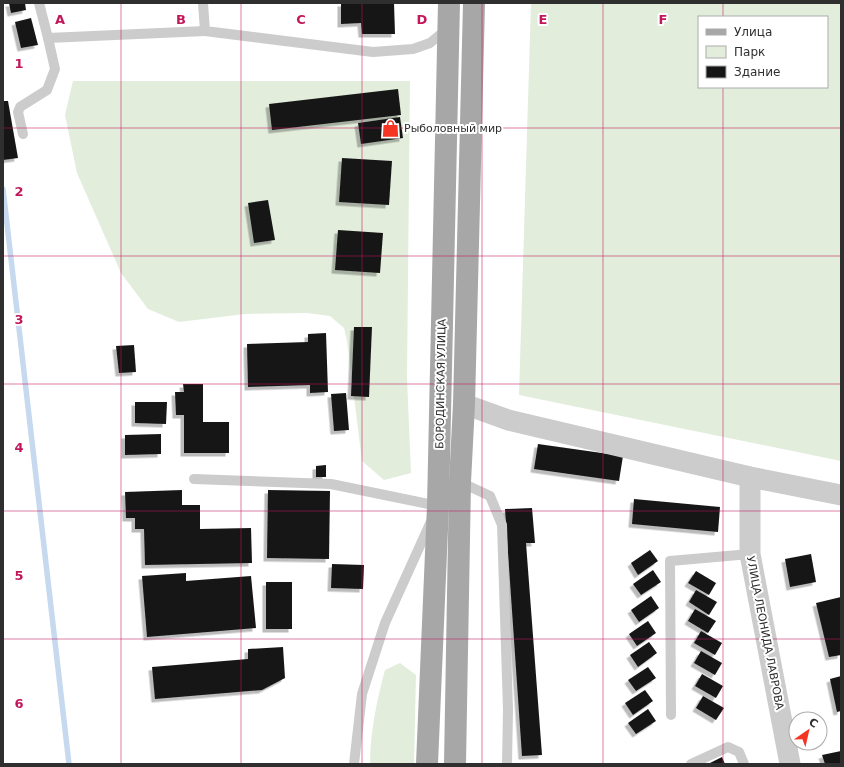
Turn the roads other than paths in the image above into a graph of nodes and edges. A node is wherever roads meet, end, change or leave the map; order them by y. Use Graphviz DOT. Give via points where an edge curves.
graph roads {
  1 [pos="39,3"];
  2 [pos="203,3"];
  3 [pos="449,3"];
  4 [pos="474,3"];
  5 [pos="449,28"];
  6 [pos="205,31"];
  7 [pos="48,38"];
  8 [pos="23,134"];
  9 [pos="464,404"];
  10 [pos="750,477"];
  11 [pos="194,479"];
  12 [pos="460,482"];
  13 [pos="841,495"];
  14 [pos="438,506"];
  15 [pos="750,554"];
  16 [pos="671,715"];
  17 [pos="354,764"];
  18 [pos="427,764"];
  19 [pos="455,764"];
  20 [pos="507,764"];
  21 [pos="690,764"];
  22 [pos="744,764"];
  23 [pos="790,764"];
  1 -- 7 [label="lane"];
  2 -- 6 [label="lane"];
  3 -- 5 [label="main road, БОРОДИНСКАЯ УЛИЦА"];
  4 -- 9 [label="main road, БОРОДИНСКАЯ УЛИЦА"];
  5 -- 6 [label="lane" via="430,43 413,50 373,52"];
  5 -- 14 [label="main road, БОРОДИНСКАЯ УЛИЦА"];
  6 -- 7 [label="lane"];
  7 -- 8 [label="lane" via="54,69 47,90 20,107 18,112"];
  9 -- 10 [label="street" via="508,420"];
  9 -- 12 [label="main road, БОРОДИНСКАЯ УЛИЦА"];
  10 -- 13 [label="street"];
  10 -- 15 [label="street, УЛИЦА ЛЕОНИДА ЛАВРОВА"];
  11 -- 14 [label="lane" via="331,484"];
  12 -- 19 [label="main road, БОРОДИНСКАЯ УЛИЦА"];
  12 -- 20 [label="lane" via="490,496 502,525 508,709"];
  14 -- 17 [label="lane" via="385,623 362,694"];
  14 -- 18 [label="main road, БОРОДИНСКАЯ УЛИЦА"];
  15 -- 16 [label="lane" via="670,561"];
  15 -- 23 [label="street, УЛИЦА ЛЕОНИДА ЛАВРОВА"];
  21 -- 22 [label="lane" via="728,747 739,752"];
}
